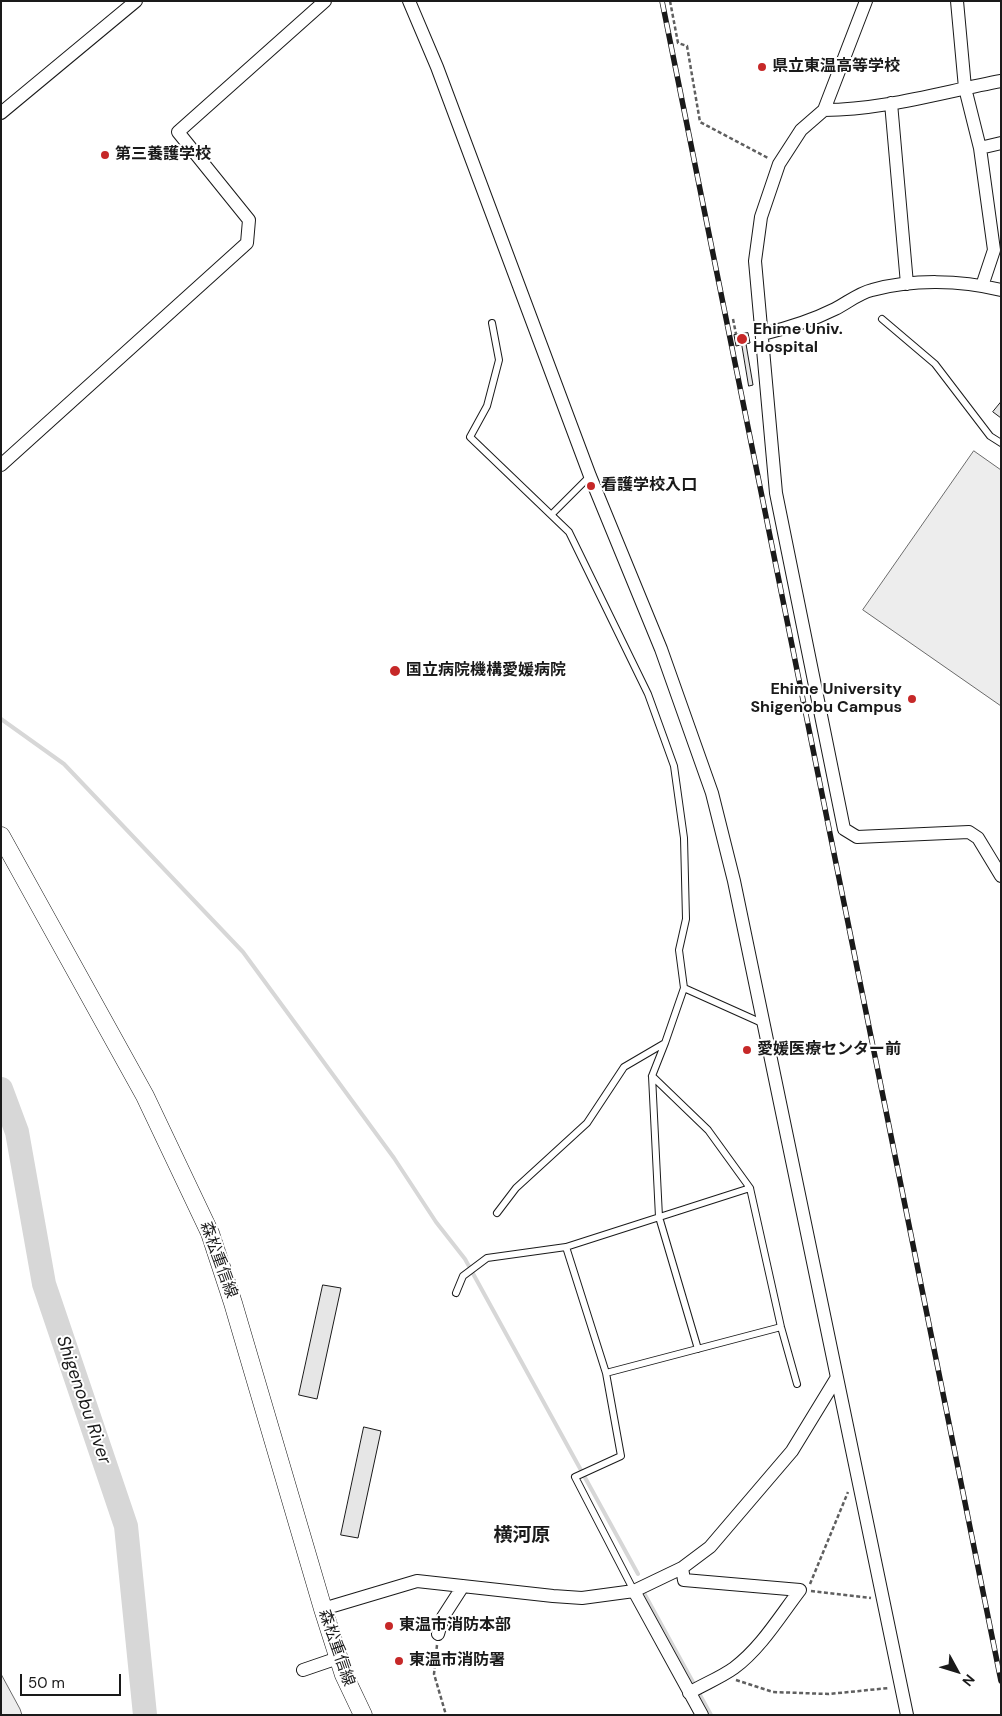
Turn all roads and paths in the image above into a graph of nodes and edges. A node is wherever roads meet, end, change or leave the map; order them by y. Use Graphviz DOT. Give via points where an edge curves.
graph roads {
  1 [pos="136,1"];
  2 [pos="325,1"];
  3 [pos="409,1"];
  4 [pos="670,1"];
  5 [pos="866,1"];
  6 [pos="957,1"];
  7 [pos="1001,81"];
  8 [pos="965,88"];
  9 [pos="891,103"];
  10 [pos="824,110"];
  11 [pos="1,114"];
  12 [pos="1001,143"];
  13 [pos="980,148"];
  14 [pos="779,164"];
  15 [pos="996,215"];
  16 [pos="907,284"];
  17 [pos="982,286"];
  18 [pos="1001,290"];
  19 [pos="733,319"];
  20 [pos="882,319"];
  21 [pos="492,323"];
  22 [pos="736,334"];
  23 [pos="763,334"];
  24 [pos="1001,443"];
  25 [pos="1,465"];
  26 [pos="590,476"];
  27 [pos="552,514"];
  28 [pos="1,836"];
  29 [pos="1001,876"];
  30 [pos="684,988"];
  31 [pos="762,1023"];
  32 [pos="665,1043"];
  33 [pos="652,1076"];
  34 [pos="750,1188"];
  35 [pos="497,1213"];
  36 [pos="659,1217"];
  37 [pos="566,1246"];
  38 [pos="456,1293"];
  39 [pos="781,1327"];
  40 [pos="698,1348"];
  41 [pos="606,1372"];
  42 [pos="836,1379"];
  43 [pos="797,1384"];
  44 [pos="860,1488"];
  45 [pos="682,1568"];
  46 [pos="463,1586"];
  47 [pos="634,1591"];
  48 [pos="882,1599"];
  49 [pos="323,1609"];
  50 [pos="438,1634"];
  51 [pos="338,1658"];
  52 [pos="302,1670"];
  53 [pos="720,1676"];
  54 [pos="900,1687"];
  55 [pos="694,1691"];
  56 [pos="363,1715"];
  57 [pos="446,1715"];
  58 [pos="702,1715"];
  59 [pos="907,1715"];
  1 -- 11 [label="street"];
  2 -- 25 [label="street" via="178,132 249,220 247,243"];
  3 -- 26 [label="street" via="437,67"];
  4 -- 14 [label="path" via="678,43 687,46 700,122"];
  5 -- 10 [label="street"];
  6 -- 8 [label="street"];
  7 -- 8 [label="street"];
  8 -- 9 [label="street"];
  8 -- 13 [label="street"];
  9 -- 10 [label="street"];
  9 -- 16 [label="street"];
  10 -- 14 [label="street" via="801,130"];
  12 -- 13 [label="street"];
  13 -- 15 [label="street"];
  14 -- 23 [label="street" via="761,216 755,261"];
  15 -- 17 [label="street" via="994,250"];
  16 -- 17 [label="street"];
  16 -- 23 [label="street" via="870,290 803,324"];
  17 -- 18 [label="street"];
  19 -- 22 [label="path"];
  20 -- 24 [label="lane" via="935,364 990,436"];
  21 -- 27 [label="lane" via="499,360 487,406 470,437"];
  23 -- 29 [label="street" via="776,493 844,829 857,837 969,832 978,838"];
  26 -- 27 [label="lane"];
  26 -- 31 [label="street" via="661,649 712,793 734,881"];
  27 -- 30 [label="lane" via="569,532 605,603 648,694 674,766 684,838 686,919 679,950"];
  28 -- 49 [label="main road, 森松重信線" via="145,1096 210,1233"];
  30 -- 31 [label="lane"];
  30 -- 32 [label="lane"];
  31 -- 42 [label="street"];
  32 -- 33 [label="lane"];
  32 -- 35 [label="lane" via="624,1067 587,1122 516,1188"];
  33 -- 34 [label="lane" via="708,1130"];
  33 -- 36 [label="lane"];
  34 -- 36 [label="lane"];
  34 -- 39 [label="lane"];
  36 -- 37 [label="lane"];
  36 -- 40 [label="lane"];
  37 -- 38 [label="lane" via="487,1258 463,1276"];
  37 -- 41 [label="lane"];
  39 -- 40 [label="lane"];
  39 -- 43 [label="lane"];
  40 -- 41 [label="lane"];
  41 -- 47 [label="lane" via="621,1456 575,1477"];
  42 -- 44 [label="street"];
  42 -- 45 [label="street" via="808,1428 777,1470 710,1546"];
  44 -- 48 [label="street"];
  44 -- 48 [label="path" via="849,1489 807,1591"];
  45 -- 47 [label="street"];
  45 -- 53 [label="street" via="684,1580 800,1590 765,1637 744,1659"];
  46 -- 47 [label="street" via="582,1598"];
  46 -- 49 [label="street" via="406,1582"];
  46 -- 50 [label="street" via="442,1617"];
  47 -- 55 [label="street"];
  48 -- 54 [label="street"];
  49 -- 51 [label="main road, 森松重信線"];
  50 -- 57 [label="path" via="434,1674"];
  51 -- 52 [label="street"];
  51 -- 56 [label="main road, 森松重信線"];
  53 -- 54 [label="path" via="773,1692 828,1694"];
  53 -- 55 [label="street"];
  54 -- 59 [label="street"];
  55 -- 58 [label="street"];
}
